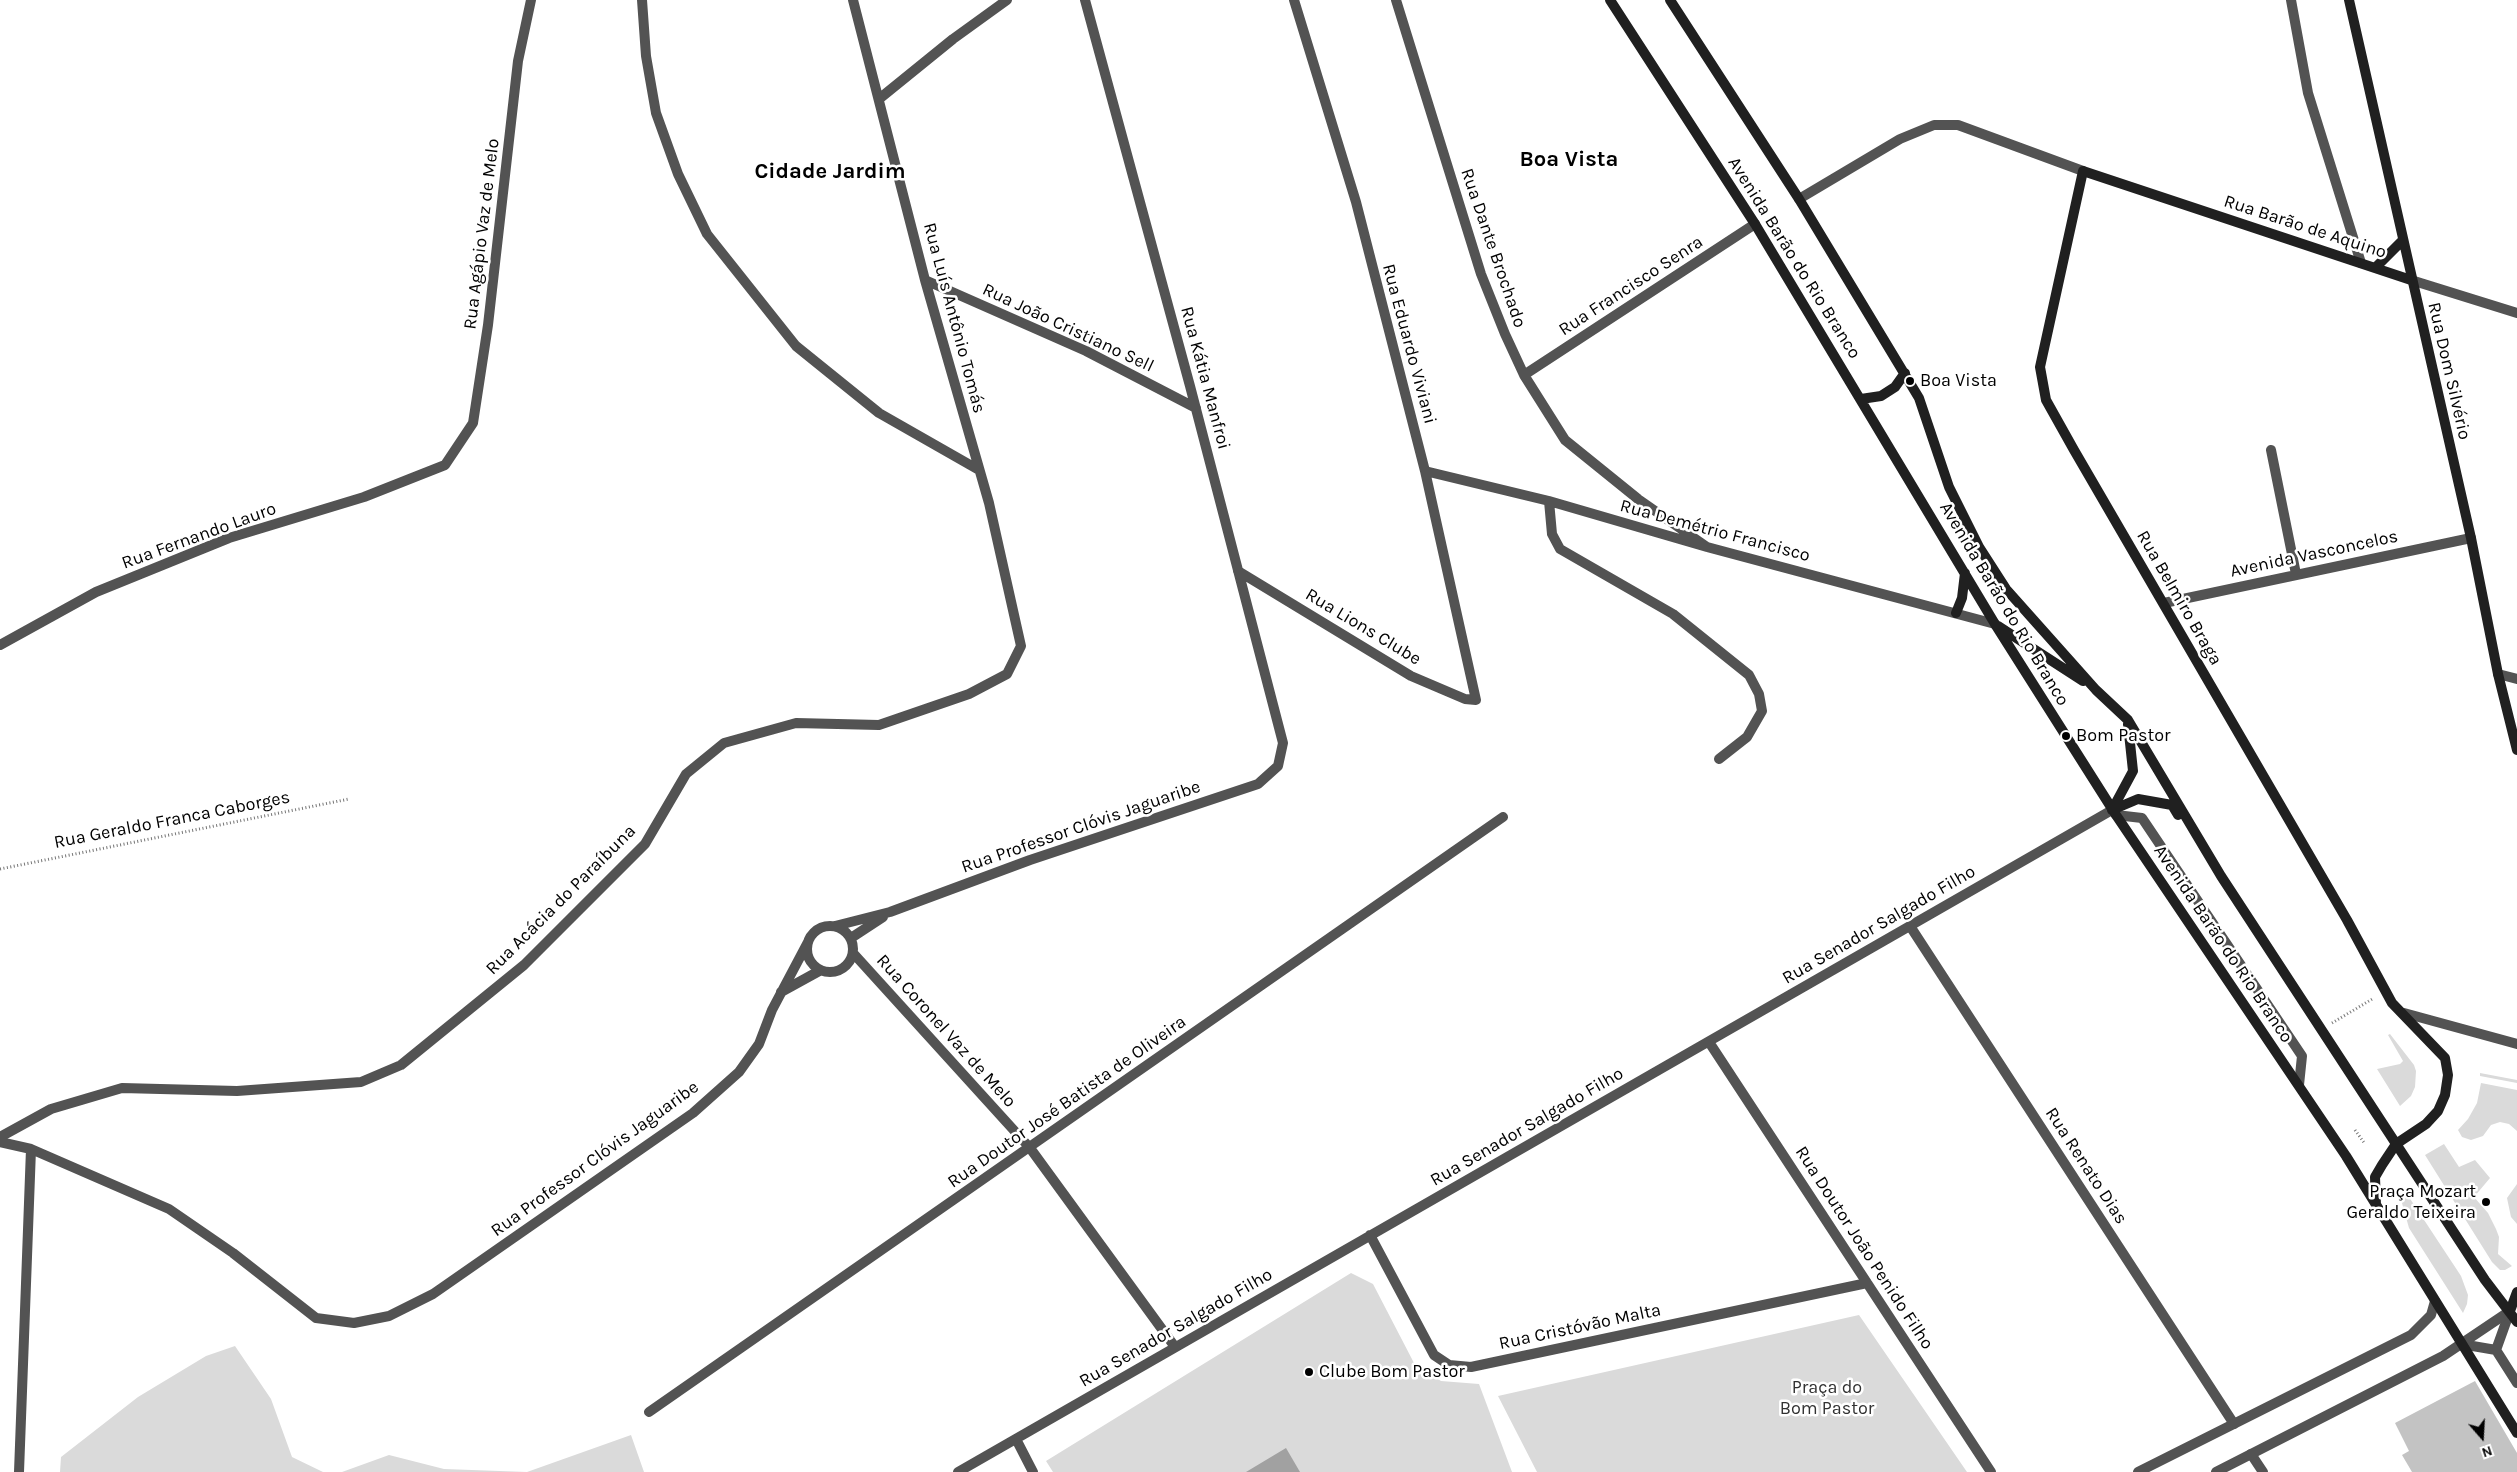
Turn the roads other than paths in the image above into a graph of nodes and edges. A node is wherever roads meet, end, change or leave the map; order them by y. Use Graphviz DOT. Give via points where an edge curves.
graph roads {
  1 [pos="531,0"];
  2 [pos="642,0"];
  3 [pos="853,0"];
  4 [pos="1008,0"];
  5 [pos="1085,0"];
  6 [pos="1294,0"];
  7 [pos="1396,0"];
  8 [pos="1610,0"];
  9 [pos="1670,0"];
  10 [pos="2291,0"];
  11 [pos="2349,0"];
  12 [pos="879,99"];
  13 [pos="2083,170"];
  14 [pos="1799,199"];
  15 [pos="1755,224"];
  16 [pos="2402,241"];
  17 [pos="2361,263"];
  18 [pos="2375,268"];
  19 [pos="926,280"];
  20 [pos="2411,280"];
  21 [pos="2517,313"];
  22 [pos="1905,373"];
  23 [pos="1524,375"];
  24 [pos="1861,399"];
  25 [pos="1196,408"];
  26 [pos="2271,450"];
  27 [pos="445,465"];
  28 [pos="978,470"];
  29 [pos="1426,471"];
  30 [pos="1549,501"];
  31 [pos="2471,538"];
  32 [pos="1707,547"];
  33 [pos="1238,571"];
  34 [pos="1965,573"];
  35 [pos="2296,574"];
  36 [pos="2164,603"];
  37 [pos="1956,613"];
  38 [pos="1996,624"];
  39 [pos="0,645"];
  40 [pos="1021,646"];
  41 [pos="2498,674"];
  42 [pos="2517,680"];
  43 [pos="2096,690"];
  44 [pos="1476,700"];
  45 [pos="2128,720"];
  46 [pos="2517,750"];
  47 [pos="1719,759"];
  48 [pos="1278,766"];
  49 [pos="2114,813"];
  50 [pos="1503,817"];
  51 [pos="2221,876"];
  52 [pos="890,912"];
  53 [pos="835,926"];
  54 [pos="1910,926"];
  55 [pos="851,938"];
  56 [pos="808,942"];
  57 [pos="853,953"];
  58 [pos="821,970"];
  59 [pos="781,992"];
  60 [pos="2404,1013"];
  61 [pos="1708,1042"];
  62 [pos="2517,1044"];
  63 [pos="2299,1085"];
  64 [pos="0,1137"];
  65 [pos="0,1142"];
  66 [pos="2396,1144"];
  67 [pos="1030,1148"];
  68 [pos="31,1149"];
  69 [pos="2376,1206"];
  70 [pos="1370,1235"];
  71 [pos="1867,1283"];
  72 [pos="2517,1292"];
  73 [pos="2435,1301"];
  74 [pos="2510,1311"];
  75 [pos="2517,1322"];
  76 [pos="2461,1344"];
  77 [pos="1175,1348"];
  78 [pos="2496,1350"];
  79 [pos="2517,1383"];
  80 [pos="649,1412"];
  81 [pos="2234,1424"];
  82 [pos="2517,1433"];
  83 [pos="1016,1439"];
  84 [pos="2251,1454"];
  85 [pos="20,1472"];
  86 [pos="958,1472"];
  87 [pos="1033,1472"];
  88 [pos="1992,1472"];
  89 [pos="2138,1472"];
  90 [pos="2216,1472"];
  91 [pos="2263,1472"];
  1 -- 27 [label="street, Rua Agápio Vaz de Melo" via="518,61 488,325 472,423"];
  2 -- 28 [label="street" via="646,56 656,112 678,174 707,234 796,346 879,413"];
  3 -- 12 [label="street, Rua Luís Antônio Tomás"];
  4 -- 12 [label="street" via="953,39"];
  5 -- 25 [label="street, Rua Kátia Manfroi"];
  6 -- 29 [label="street, Rua Eduardo Viviani" via="1356,202"];
  7 -- 23 [label="street, Rua Dante Brochado" via="1482,274"];
  8 -- 15 [label="main road, Avenida Barão do Rio Branco"];
  9 -- 14 [label="main road, Avenida Barão do Rio Branco"];
  10 -- 17 [label="street" via="2308,93"];
  11 -- 16 [label="main road, Rua Dom Silvério"];
  12 -- 19 [label="street, Rua Luís Antônio Tomás"];
  13 -- 14 [label="street" via="1958,125 1934,125 1900,139"];
  13 -- 17 [label="main road, Rua Barão de Aquino"];
  13 -- 36 [label="main road, Rua Belmiro Braga" via="2040,367 2041,376 2046,400"];
  14 -- 22 [label="main road, Avenida Barão do Rio Branco"];
  15 -- 23 [label="street, Rua Francisco Senra"];
  15 -- 24 [label="main road, Avenida Barão do Rio Branco"];
  16 -- 18 [label="main road"];
  16 -- 20 [label="main road, Rua Dom Silvério"];
  17 -- 18 [label="main road, Rua Barão de Aquino"];
  18 -- 20 [label="main road, Rua Barão de Aquino"];
  19 -- 25 [label="street, Rua João Cristiano Sell" via="1086,351"];
  19 -- 28 [label="street, Rua Luís Antônio Tomás"];
  20 -- 21 [label="street, Rua Barão de Aquino"];
  20 -- 31 [label="main road, Rua Dom Silvério"];
  22 -- 24 [label="main road" via="1895,387 1881,396"];
  22 -- 43 [label="main road, Avenida Barão do Rio Branco" via="1919,398 1949,487 1979,547 2006,589"];
  23 -- 32 [label="street, Rua Dante Brochado" via="1566,440 1638,499"];
  24 -- 34 [label="main road, Avenida Barão do Rio Branco"];
  25 -- 33 [label="street, Rua Kátia Manfroi"];
  26 -- 35 [label="street"];
  27 -- 39 [label="street, Rua Fernando Lauro" via="364,497 229,538 149,570 96,592"];
  28 -- 40 [label="street, Rua Luís Antônio Tomás" via="989,503"];
  29 -- 30 [label="street, Rua Demétrio Francisco"];
  29 -- 44 [label="street, Rua Eduardo Viviani"];
  30 -- 32 [label="street, Rua Demétrio Francisco"];
  30 -- 47 [label="street" via="1552,534 1560,549 1673,614 1749,675 1759,694 1762,711 1747,737"];
  31 -- 35 [label="street, Avenida Vasconcelos"];
  31 -- 41 [label="main road, Rua Dom Silvério"];
  32 -- 37 [label="street, Rua Demétrio Francisco"];
  33 -- 44 [label="street, Rua Lions Clube" via="1411,676 1465,699"];
  33 -- 48 [label="street, Rua Kátia Manfroi" via="1283,743"];
  34 -- 37 [label="main road" via="1962,598"];
  34 -- 38 [label="main road, Avenida Barão do Rio Branco"];
  35 -- 36 [label="street, Avenida Vasconcelos"];
  36 -- 60 [label="main road, Rua Belmiro Braga" via="2392,1003"];
  37 -- 38 [label="street, Rua Demétrio Francisco"];
  38 -- 43 [label="main road"];
  38 -- 49 [label="main road, Avenida Barão do Rio Branco"];
  40 -- 64 [label="street, Rua Acácia do Paraíbuna" via="1007,674 969,694 879,725 796,723 724,743 686,774 645,844 524,965 401,1065 361,1082 237,1091 122,1088 51,1109"];
  41 -- 42 [label="street"];
  41 -- 46 [label="main road, Rua Dom Silvério"];
  43 -- 45 [label="main road, Avenida Barão do Rio Branco"];
  45 -- 49 [label="main road" via="2133,771"];
  45 -- 51 [label="main road, Avenida Barão do Rio Branco"];
  48 -- 52 [label="street, Rua Professor Clóvis Jaguaribe" via="1258,784 1030,860"];
  49 -- 51 [label="main road" via="2138,799 2172,805 2206,862"];
  49 -- 54 [label="street, Rua Senador Salgado Filho"];
  49 -- 63 [label="main road, Avenida Barão do Rio Branco"];
  49 -- 63 [label="street" via="2142,818 2302,1056"];
  50 -- 67 [label="street, Rua Doutor José Batista de Oliveira"];
  51 -- 66 [label="main road, Avenida Barão do Rio Branco"];
  52 -- 53 [label="street, Rua Professor Clóvis Jaguaribe"];
  52 -- 55 [label="street, Rua Professor Clóvis Jaguaribe"];
  53 -- 55 [label="street"];
  53 -- 56 [label="street" via="821,927"];
  54 -- 61 [label="street, Rua Senador Salgado Filho"];
  54 -- 81 [label="street, Rua Renato Dias"];
  55 -- 57 [label="street"];
  56 -- 58 [label="street" via="806,949 811,962"];
  56 -- 59 [label="street, Rua Professor Clóvis Jaguaribe"];
  57 -- 58 [label="street" via="840,970"];
  57 -- 67 [label="street, Rua Coronel Vaz de Melo"];
  58 -- 59 [label="street"];
  59 -- 68 [label="street, Rua Professor Clóvis Jaguaribe" via="759,1044 739,1072 693,1113 433,1294 389,1316 354,1323 316,1318 234,1253 169,1209"];
  60 -- 62 [label="street"];
  60 -- 66 [label="main road, Rua Belmiro Braga" via="2445,1058 2448,1076 2438,1111 2426,1124"];
  61 -- 70 [label="street, Rua Senador Salgado Filho"];
  61 -- 71 [label="street, Rua Doutor João Penido Filho"];
  63 -- 69 [label="main road, Avenida Barão do Rio Branco"];
  65 -- 68 [label="street, Rua Professor Clóvis Jaguaribe"];
  66 -- 69 [label="main road" via="2375,1177"];
  66 -- 74 [label="main road, Avenida Barão do Rio Branco" via="2485,1280"];
  67 -- 77 [label="street, Rua Coronel Vaz de Melo"];
  67 -- 80 [label="street, Rua Doutor José Batista de Oliveira"];
  68 -- 85 [label="street"];
  69 -- 73 [label="main road, Avenida Barão do Rio Branco"];
  70 -- 71 [label="street, Rua Cristóvão Malta" via="1434,1355 1449,1365 1470,1367"];
  70 -- 77 [label="street, Rua Senador Salgado Filho"];
  71 -- 88 [label="street, Rua Doutor João Penido Filho"];
  72 -- 74 [label="main road"];
  73 -- 76 [label="main road, Avenida Barão do Rio Branco"];
  73 -- 81 [label="street" via="2431,1315 2410,1335"];
  74 -- 75 [label="main road, Avenida Barão do Rio Branco"];
  74 -- 76 [label="street"];
  74 -- 78 [label="street"];
  76 -- 78 [label="street"];
  76 -- 82 [label="main road, Avenida Barão do Rio Branco"];
  76 -- 84 [label="street"];
  77 -- 83 [label="street, Rua Senador Salgado Filho"];
  78 -- 79 [label="street"];
  81 -- 89 [label="street"];
  83 -- 86 [label="street, Rua Senador Salgado Filho"];
  83 -- 87 [label="street"];
  84 -- 90 [label="street"];
  84 -- 91 [label="street"];
}
